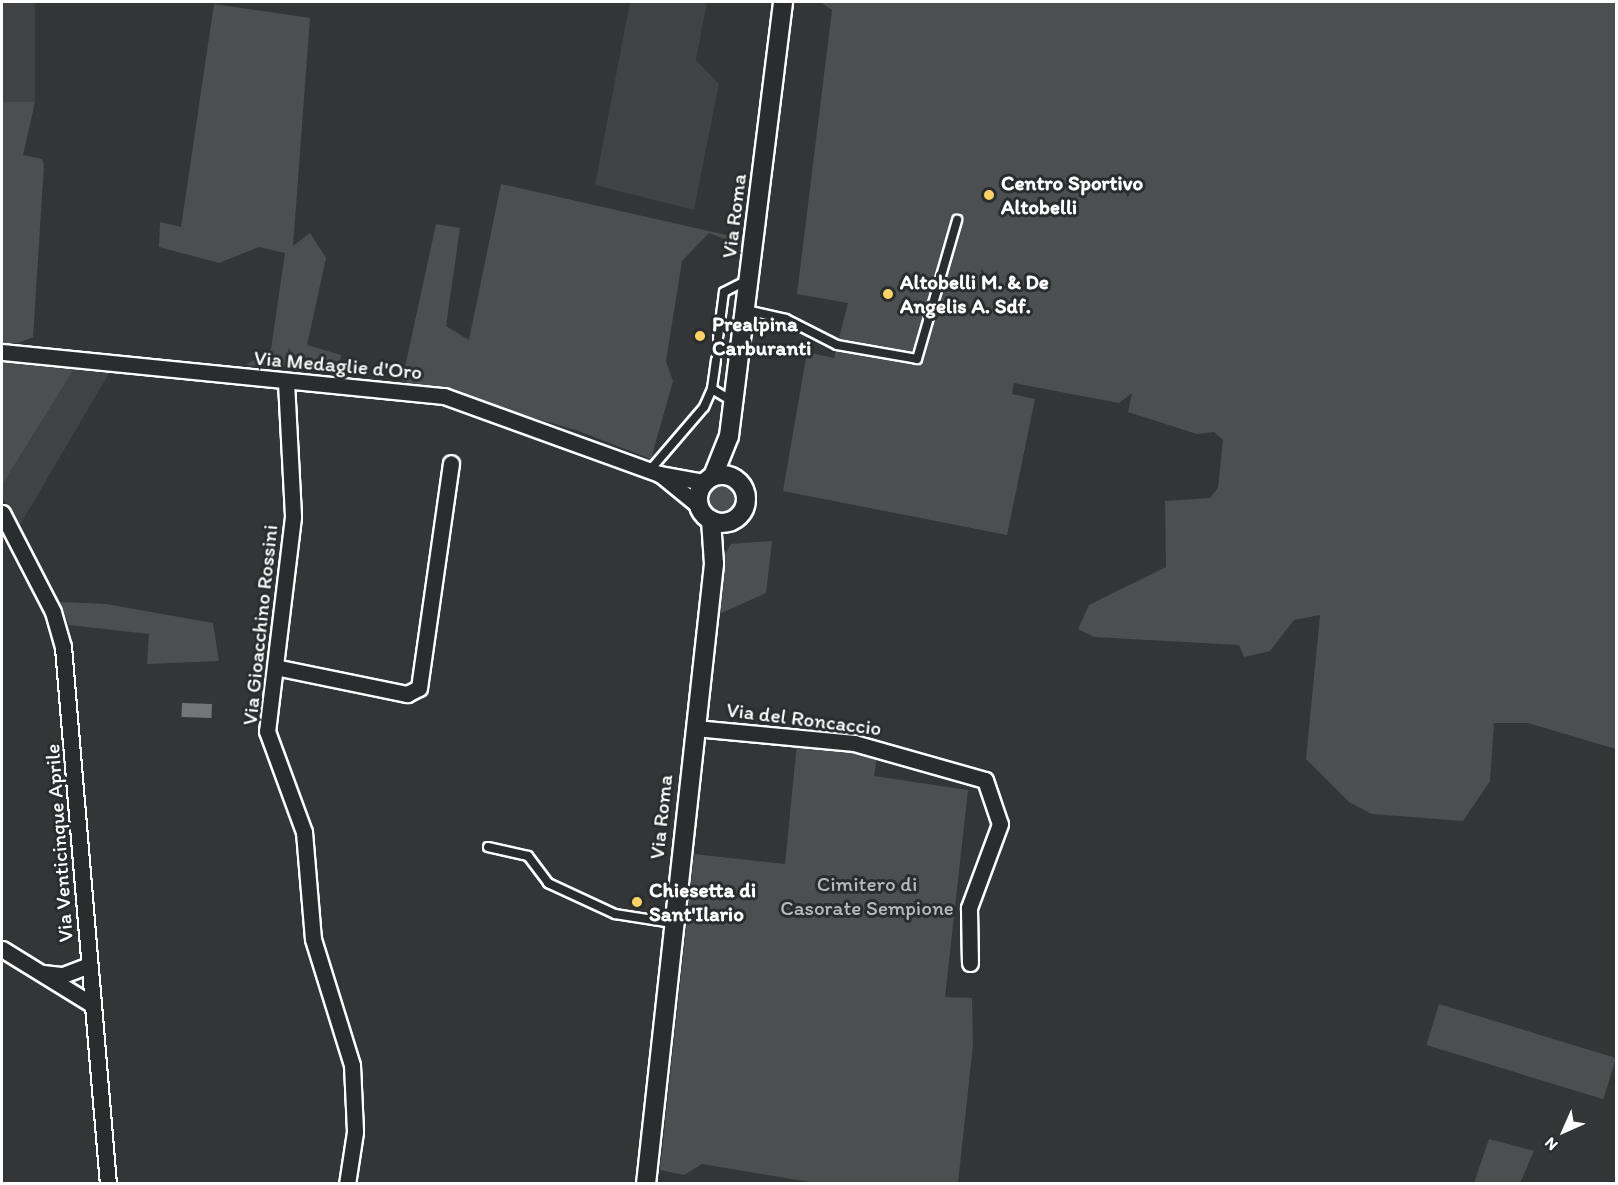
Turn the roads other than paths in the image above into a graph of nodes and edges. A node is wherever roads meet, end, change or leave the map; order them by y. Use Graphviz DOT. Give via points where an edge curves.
graph roads {
  1 [pos="783,2"];
  2 [pos="957,220"];
  3 [pos="748,280"];
  4 [pos="744,310"];
  5 [pos="718,338"];
  6 [pos="2,352"];
  7 [pos="716,360"];
  8 [pos="286,382"];
  9 [pos="712,389"];
  10 [pos="732,400"];
  11 [pos="729,436"];
  12 [pos="451,463"];
  13 [pos="654,472"];
  14 [pos="708,479"];
  15 [pos="742,484"];
  16 [pos="699,506"];
  17 [pos="2,513"];
  18 [pos="711,520"];
  19 [pos="733,520"];
  20 [pos="714,564"];
  21 [pos="276,667"];
  22 [pos="695,728"];
  23 [pos="488,847"];
  24 [pos="672,923"];
  25 [pos="2,949"];
  26 [pos="970,963"];
  27 [pos="89,965"];
  28 [pos="37,972"];
  29 [pos="91,1004"];
  30 [pos="108,1184"];
  31 [pos="347,1184"];
  32 [pos="646,1184"];
  1 -- 3 [label="street, Via Roma"];
  2 -- 4 [label="lane" via="917,359 837,345 786,319"];
  3 -- 4 [label="street, Via Roma"];
  3 -- 5 [label="lane" via="724,292"];
  4 -- 10 [label="street, Via Roma"];
  6 -- 8 [label="street, Via Medaglie d'Oro"];
  7 -- 9 [label="lane"];
  8 -- 13 [label="street, Via Medaglie d'Oro" via="444,396"];
  8 -- 21 [label="street, Via Gioacchino Rossini" via="293,518"];
  9 -- 10 [label="lane"];
  9 -- 13 [label="lane" via="704,407"];
  10 -- 11 [label="street, Via Roma"];
  11 -- 14 [label="street, Via Roma"];
  11 -- 15 [label="street, Via Roma"];
  12 -- 21 [label="street" via="419,688 407,694"];
  13 -- 14 [label="street, Via Medaglie d'Oro"];
  13 -- 16 [label="street, Via Medaglie d'Oro"];
  14 -- 15 [label="street" via="729,475"];
  14 -- 16 [label="street, Via Roma"];
  15 -- 19 [label="street, Via Roma" via="746,500"];
  16 -- 18 [label="street"];
  17 -- 27 [label="street, Via Venticinque Aprile" via="53,612 63,647"];
  18 -- 19 [label="street"];
  18 -- 20 [label="street, Via Roma"];
  19 -- 20 [label="street, Via Roma"];
  20 -- 22 [label="street, Via Roma"];
  21 -- 31 [label="street, Via Gioacchino Rossini" via="267,731 304,832 313,939 352,1065 355,1132"];
  22 -- 24 [label="street, Via Roma"];
  22 -- 26 [label="street, Via del Roncaccio" via="814,737 908,756 985,780 1000,824 969,908"];
  23 -- 24 [label="lane" via="528,856 548,883 615,914"];
  24 -- 32 [label="street, Via Roma"];
  25 -- 28 [label="street"];
  27 -- 28 [label="street" via="63,975"];
  27 -- 29 [label="street, Via Venticinque Aprile"];
  28 -- 29 [label="street"];
  29 -- 30 [label="street, Via Venticinque Aprile"];
}
